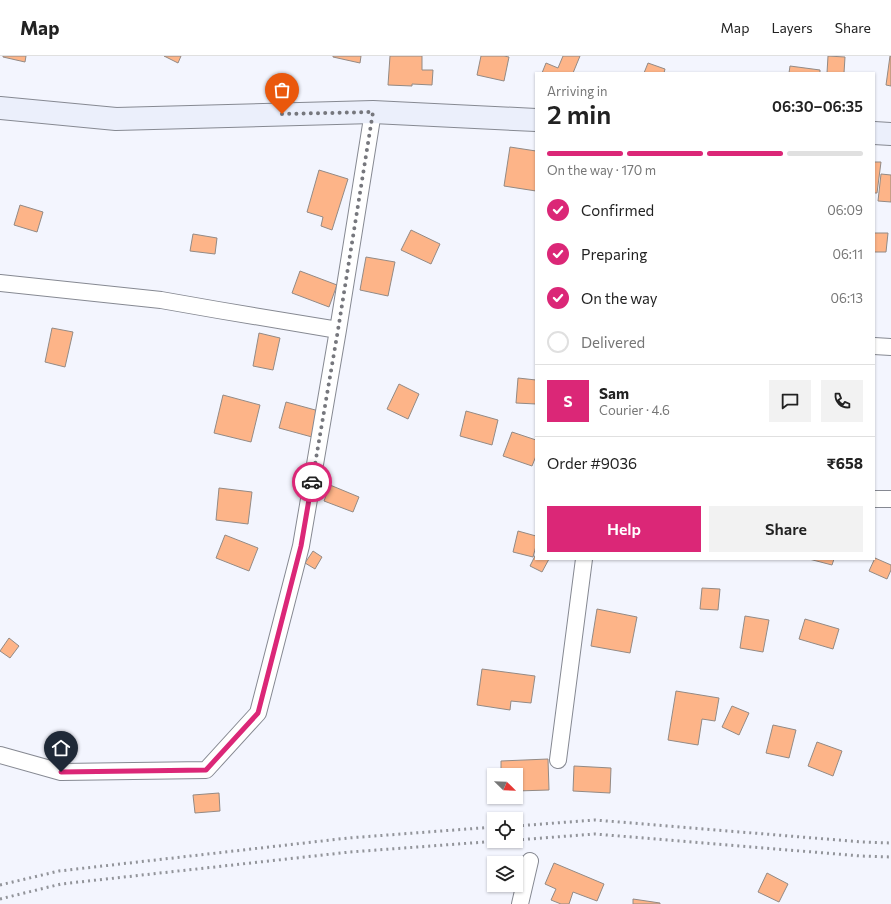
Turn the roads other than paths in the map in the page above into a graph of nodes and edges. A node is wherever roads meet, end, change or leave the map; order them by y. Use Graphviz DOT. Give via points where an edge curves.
graph roads {
  1 [pos="0,108"];
  2 [pos="373,112"];
  3 [pos="535,120"];
  4 [pos="875,133"];
  5 [pos="891,134"];
  6 [pos="0,283"];
  7 [pos="338,330"];
  8 [pos="875,346"];
  9 [pos="891,346"];
  10 [pos="875,498"];
  11 [pos="891,499"];
  12 [pos="584,560"];
  13 [pos="0,755"];
  14 [pos="558,760"];
  15 [pos="530,861"];
  16 [pos="520,904"];
  1 -- 2 [label="street" via="116,118"];
  2 -- 3 [label="street"];
  2 -- 7 [label="street"];
  4 -- 5 [label="street"];
  6 -- 7 [label="street" via="161,300"];
  7 -- 13 [label="street" via="301,546 258,713 206,770 61,772"];
  8 -- 9 [label="street"];
  10 -- 11 [label="street"];
  12 -- 14 [label="street"];
  15 -- 16 [label="street"];
}
